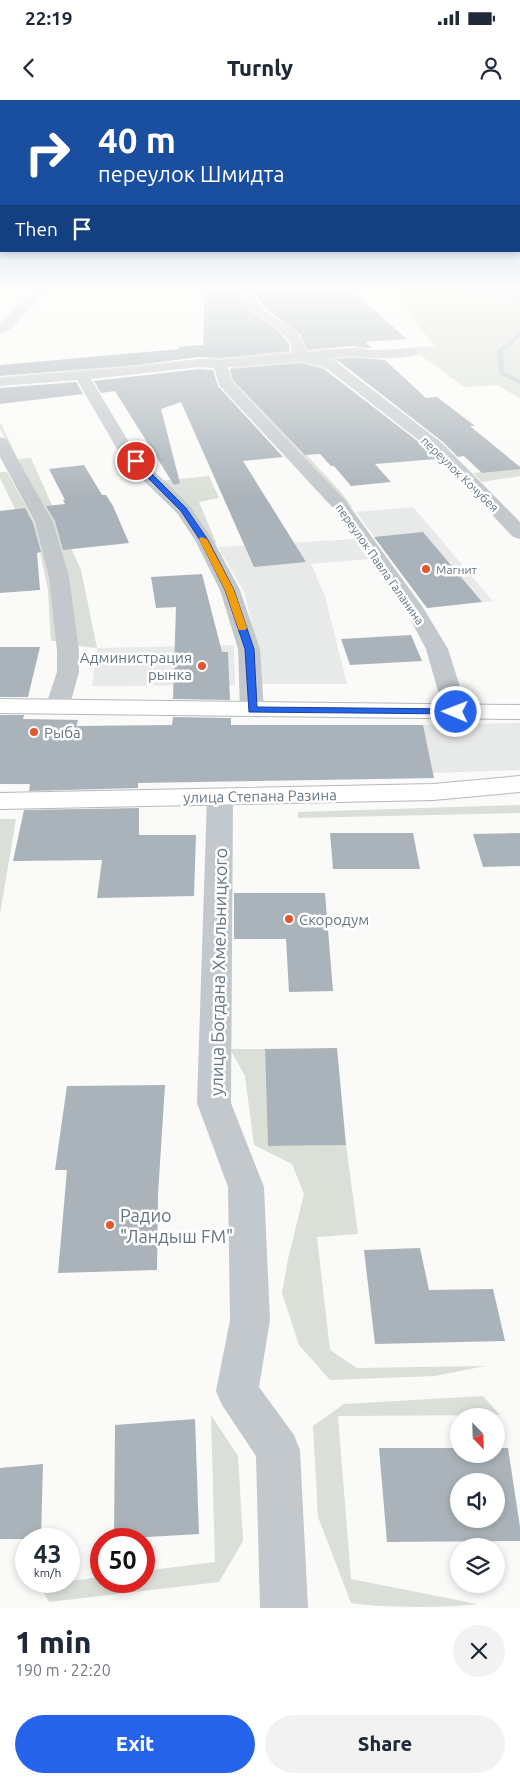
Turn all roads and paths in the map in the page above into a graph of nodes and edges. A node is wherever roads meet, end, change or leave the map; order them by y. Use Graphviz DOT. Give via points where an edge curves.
graph roads {
  1 [pos="276,358"];
  2 [pos="308,358"];
  3 [pos="220,364"];
  4 [pos="82,375"];
  5 [pos="0,382"];
  6 [pos="0,442"];
  7 [pos="520,533"];
  8 [pos="0,706"];
  9 [pos="57,708"];
  10 [pos="252,710"];
  11 [pos="456,712"];
  12 [pos="520,712"];
  13 [pos="520,784"];
  14 [pos="220,797"];
  15 [pos="0,801"];
  16 [pos="284,1608"];
  1 -- 3 [label="street"];
  2 -- 7 [label="street, переулок Кочубея" via="330,364 436,446"];
  3 -- 4 [label="street" via="199,363 136,372"];
  3 -- 11 [label="street, переулок Павла Галанина" via="224,382 339,504 417,613 437,649"];
  4 -- 5 [label="street"];
  4 -- 10 [label="street" via="123,446 184,510 204,540 225,582 249,649"];
  6 -- 9 [label="street" via="44,522 59,577 68,672"];
  8 -- 9 [label="main road"];
  9 -- 10 [label="main road"];
  10 -- 11 [label="main road"];
  11 -- 12 [label="main road"];
  13 -- 14 [label="main road, улица Степана Разина" via="432,792"];
  14 -- 15 [label="main road, улица Степана Разина"];
  14 -- 16 [label="street, улица Богдана Хмельницкого" via="214,1103 246,1187 250,1320 237,1391 278,1450"];
}
